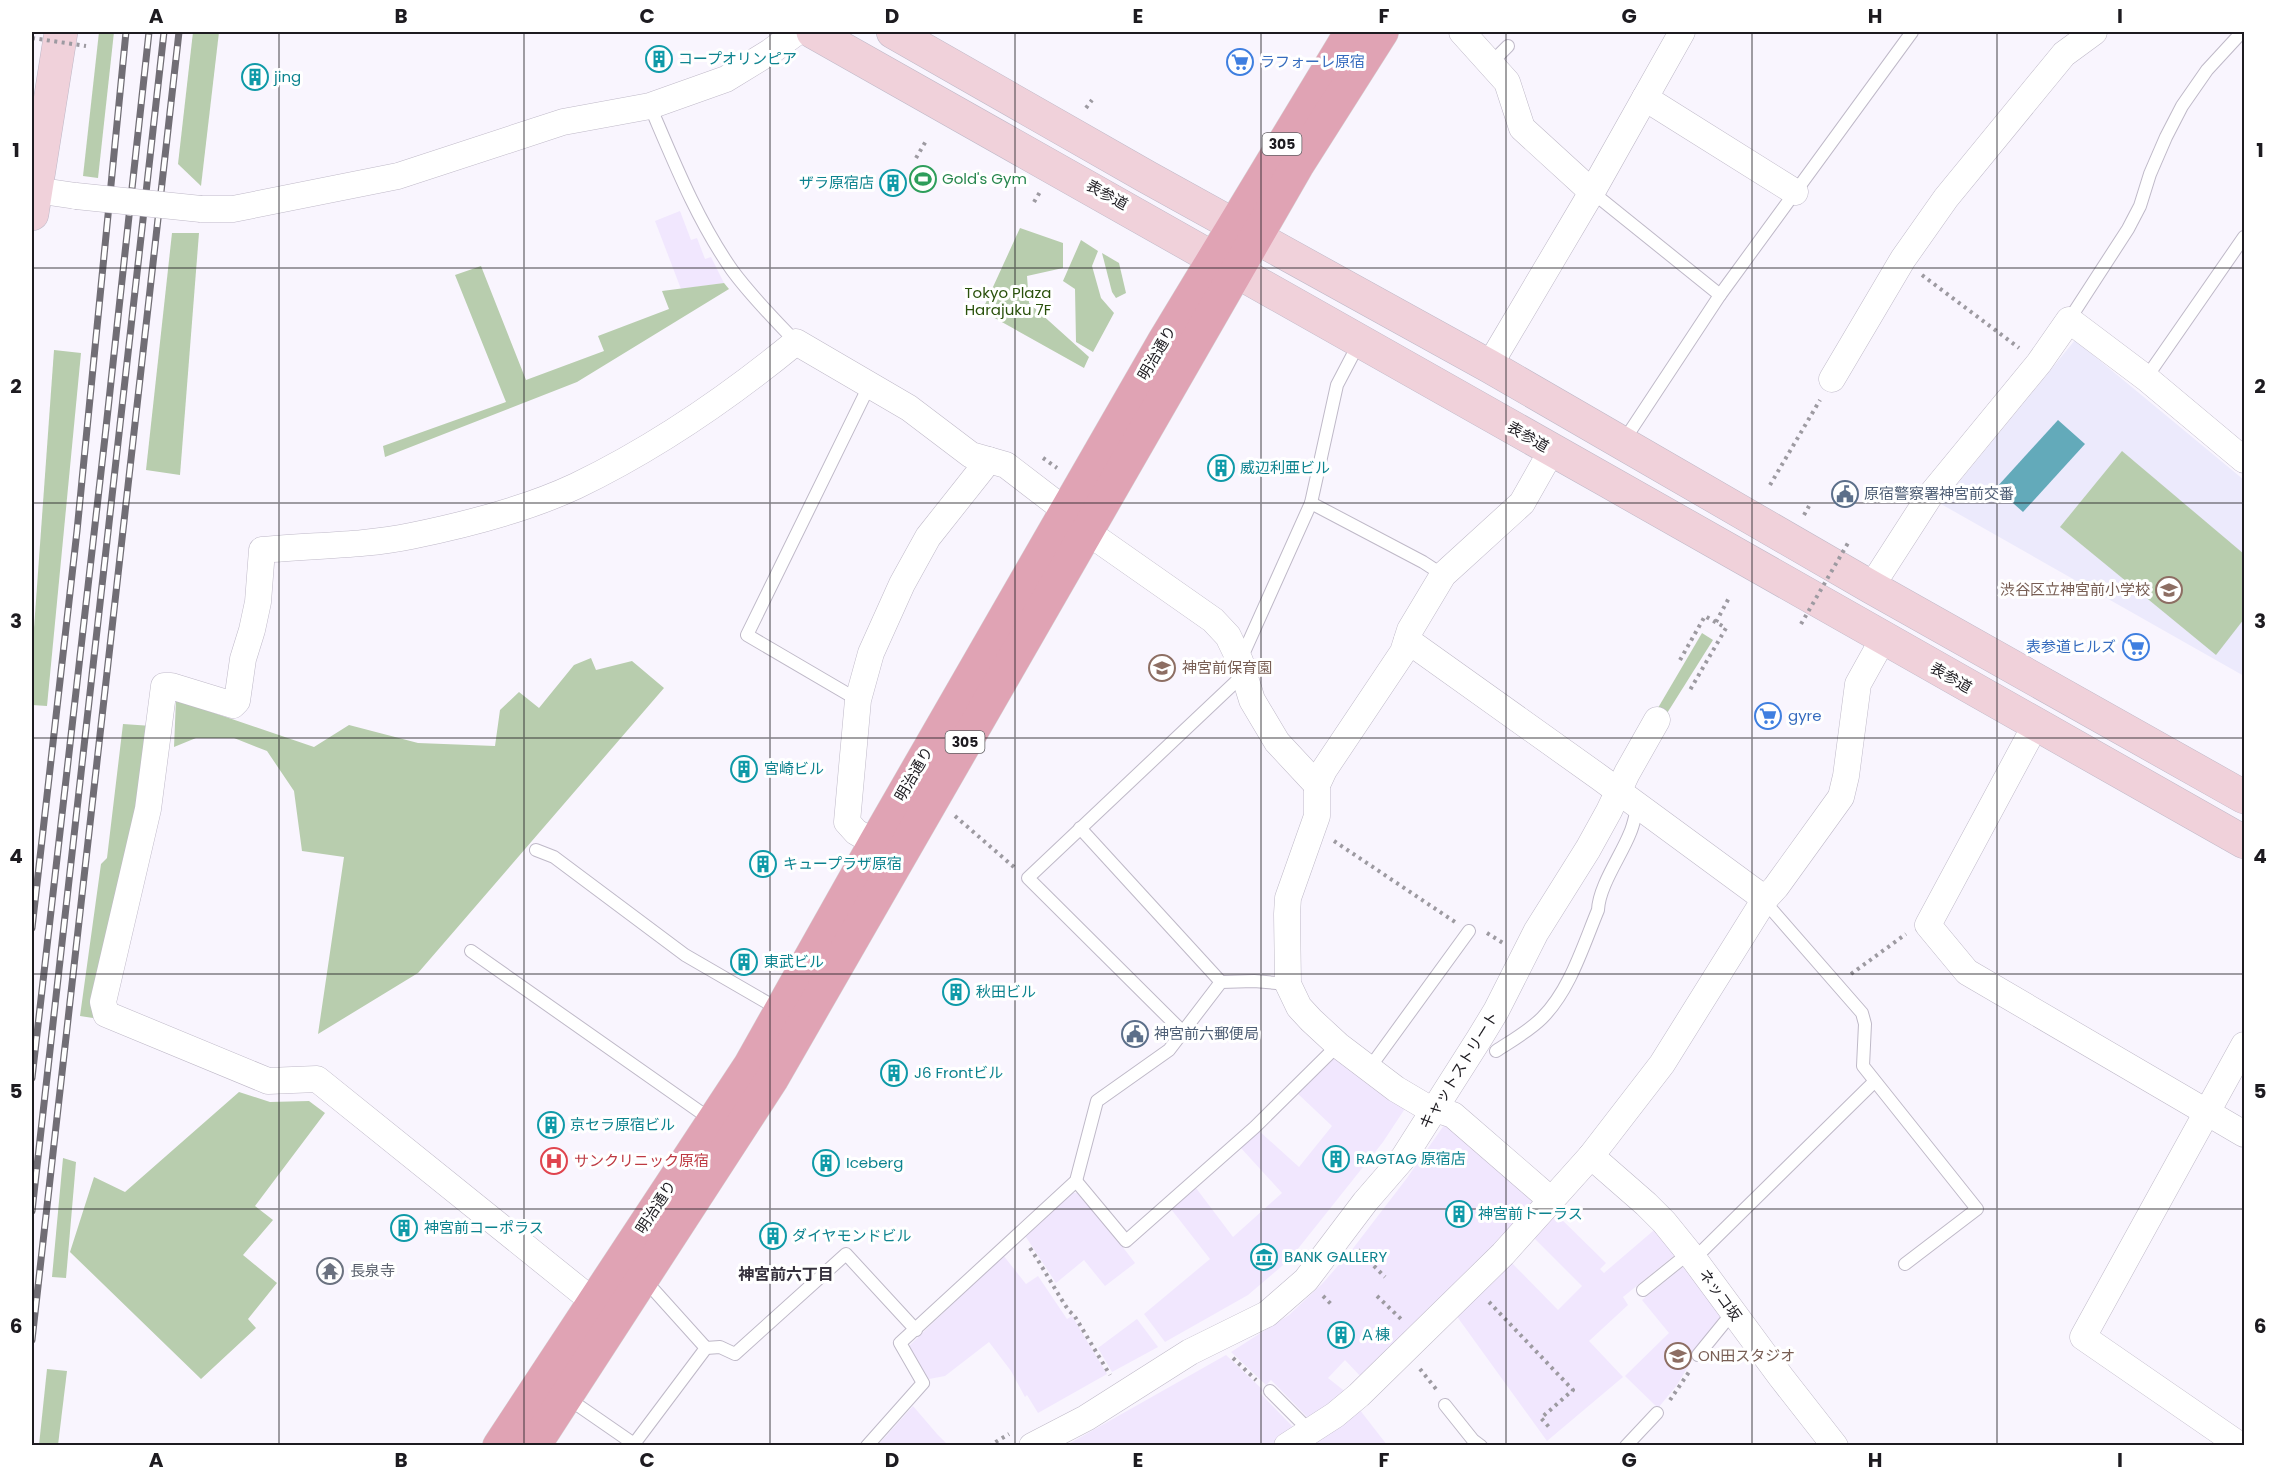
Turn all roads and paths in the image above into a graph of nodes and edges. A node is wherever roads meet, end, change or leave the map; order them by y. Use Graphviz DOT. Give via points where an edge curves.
graph roads {
  1 [pos="797,32"];
  2 [pos="813,32"];
  3 [pos="1351,32"];
  4 [pos="1382,32"];
  5 [pos="1462,32"];
  6 [pos="1683,32"];
  7 [pos="1912,32"];
  8 [pos="2094,32"];
  9 [pos="2242,32"];
  10 [pos="912,36"];
  11 [pos="32,38"];
  12 [pos="74,39"];
  13 [pos="1508,46"];
  14 [pos="1490,64"];
  15 [pos="32,83"];
  16 [pos="1645,98"];
  17 [pos="650,106"];
  18 [pos="43,138"];
  19 [pos="926,141"];
  20 [pos="916,158"];
  21 [pos="1592,192"];
  22 [pos="1795,192"];
  23 [pos="33,202"];
  24 [pos="1244,231"];
  25 [pos="2244,237"];
  26 [pos="1226,263"];
  27 [pos="1921,274"];
  28 [pos="1720,295"];
  29 [pos="2069,320"];
  30 [pos="796,342"];
  31 [pos="1360,342"];
  32 [pos="2039,363"];
  33 [pos="1489,366"];
  34 [pos="2146,378"];
  35 [pos="1832,379"];
  36 [pos="870,384"];
  37 [pos="1623,442"];
  38 [pos="1551,450"];
  39 [pos="1040,456"];
  40 [pos="989,460"];
  41 [pos="2244,460"];
  42 [pos="1061,471"];
  43 [pos="1770,484"];
  44 [pos="1311,503"];
  45 [pos="1809,506"];
  46 [pos="1803,517"];
  47 [pos="1076,521"];
  48 [pos="1848,543"];
  49 [pos="1443,575"];
  50 [pos="1871,587"];
  51 [pos="1730,596"];
  52 [pos="1716,622"];
  53 [pos="1801,624"];
  54 [pos="1883,639"];
  55 [pos="1407,640"];
  56 [pos="1680,660"];
  57 [pos="1242,668"];
  58 [pos="1690,690"];
  59 [pos="858,700"];
  60 [pos="1657,720"];
  61 [pos="2035,726"];
  62 [pos="1317,785"];
  63 [pos="2244,797"];
  64 [pos="1628,798"];
  65 [pos="950,812"];
  66 [pos="1080,828"];
  67 [pos="1313,828"];
  68 [pos="2244,842"];
  69 [pos="874,843"];
  70 [pos="536,850"];
  71 [pos="1028,878"];
  72 [pos="1766,899"];
  73 [pos="1928,925"];
  74 [pos="1469,931"];
  75 [pos="1505,944"];
  76 [pos="471,951"];
  77 [pos="1855,970"];
  78 [pos="1221,982"];
  79 [pos="1288,984"];
  80 [pos="782,1011"];
  81 [pos="1182,1031"];
  82 [pos="1338,1045"];
  83 [pos="2244,1045"];
  84 [pos="1496,1051"];
  85 [pos="1368,1070"];
  86 [pos="1874,1082"];
  87 [pos="1434,1109"];
  88 [pos="2207,1113"];
  89 [pos="713,1121"];
  90 [pos="2244,1134"];
  91 [pos="1591,1156"];
  92 [pos="1076,1181"];
  93 [pos="1551,1200"];
  94 [pos="1019,1233"];
  95 [pos="1692,1256"];
  96 [pos="1369,1260"];
  97 [pos="1905,1264"];
  98 [pos="1385,1277"];
  99 [pos="643,1278"];
  100 [pos="1473,1285"];
  101 [pos="1643,1290"];
  102 [pos="1377,1296"];
  103 [pos="594,1302"];
  104 [pos="1733,1312"];
  105 [pos="1404,1322"];
  106 [pos="916,1330"];
  107 [pos="706,1348"];
  108 [pos="1698,1355"];
  109 [pos="1119,1372"];
  110 [pos="1110,1376"];
  111 [pos="1101,1381"];
  112 [pos="1270,1391"];
  113 [pos="566,1397"];
  114 [pos="1445,1405"];
  115 [pos="1657,1413"];
  116 [pos="1549,1427"];
  117 [pos="1310,1431"];
  118 [pos="1024,1438"];
  119 [pos="499,1446"];
  120 [pos="534,1446"];
  121 [pos="867,1446"];
  122 [pos="989,1446"];
  123 [pos="1287,1446"];
  124 [pos="1481,1446"];
  125 [pos="1626,1446"];
  126 [pos="1835,1446"];
  127 [pos="2241,1446"];
  1 -- 17 [label="street" via="726,79"];
  2 -- 26 [label="main road, 表参道"];
  3 -- 24 [label="main road, 明治通り / 305"];
  4 -- 24 [label="main road, 明治通り / 305" via="1303,156"];
  5 -- 14 [label="street"];
  6 -- 16 [label="street"];
  7 -- 22 [label="lane"];
  8 -- 35 [label="street" via="2064,54 1946,198 1903,259"];
  9 -- 29 [label="lane" via="2207,70 2182,106 2128,229"];
  10 -- 24 [label="main road"];
  11 -- 12 [label="path, bridge"];
  12 -- 18 [label="main road"];
  13 -- 14 [label="lane"];
  14 -- 21 [label="street" via="1507,82 1504,94 1522,129"];
  15 -- 18 [label="main road" via="39,101"];
  16 -- 21 [label="street"];
  16 -- 22 [label="street"];
  17 -- 23 [label="street, bridge" via="563,122 398,176 233,208 76,196"];
  17 -- 30 [label="lane" via="678,172 727,261"];
  18 -- 23 [label="main road"];
  19 -- 20 [label="path"];
  21 -- 28 [label="lane"];
  21 -- 33 [label="street"];
  22 -- 28 [label="lane"];
  24 -- 26 [label="main road, 明治通り / 305"];
  24 -- 33 [label="main road"];
  25 -- 34 [label="lane"];
  26 -- 31 [label="main road, 表参道"];
  26 -- 47 [label="main road, 明治通り / 305"];
  27 -- 32 [label="path"];
  28 -- 37 [label="lane"];
  29 -- 32 [label="street"];
  29 -- 34 [label="street"];
  30 -- 36 [label="street"];
  30 -- 103 [label="street" via="673,432 557,493 411,536 262,550 258,602 237,701 233,705 164,686 148,809 103,1002 106,1014 268,1081 317,1078"];
  31 -- 38 [label="main road, 表参道"];
  31 -- 44 [label="lane" via="1337,386"];
  32 -- 50 [label="street" via="1929,497"];
  33 -- 37 [label="main road"];
  34 -- 41 [label="street"];
  35 -- 43 [label="path"];
  36 -- 40 [label="street" via="971,455"];
  36 -- 59 [label="lane" via="747,635"];
  37 -- 50 [label="main road"];
  38 -- 49 [label="street" via="1522,503"];
  38 -- 54 [label="main road, 表参道"];
  39 -- 42 [label="path"];
  40 -- 47 [label="street" via="1006,465"];
  40 -- 59 [label="street" via="928,537 902,584 871,653"];
  44 -- 49 [label="lane"];
  44 -- 57 [label="lane"];
  45 -- 46 [label="path"];
  47 -- 57 [label="street" via="1212,620 1228,636"];
  47 -- 69 [label="main road, 明治通り / 305"];
  47 -- 99 [label="main road, 明治通り / 305" via="772,1079"];
  48 -- 53 [label="path, bridge"];
  49 -- 55 [label="street"];
  50 -- 63 [label="main road"];
  51 -- 52 [label="path"];
  52 -- 56 [label="path" via="1705,616"];
  52 -- 58 [label="path" via="1726,628"];
  54 -- 61 [label="main road, 表参道"];
  54 -- 72 [label="street" via="1858,684 1841,797"];
  55 -- 62 [label="street"];
  55 -- 64 [label="street"];
  57 -- 62 [label="street" via="1252,700 1277,741"];
  57 -- 66 [label="lane"];
  59 -- 69 [label="street" via="847,822"];
  60 -- 64 [label="street, キャットストリート"];
  61 -- 68 [label="main road, 表参道"];
  61 -- 73 [label="street"];
  62 -- 67 [label="street"];
  64 -- 72 [label="street"];
  64 -- 84 [label="lane" via="1631,831 1565,986 1541,1019"];
  64 -- 87 [label="street, キャットストリート" via="1588,849 1536,932 1496,1011"];
  65 -- 71 [label="path"];
  66 -- 71 [label="lane"];
  66 -- 78 [label="lane"];
  67 -- 74 [label="path"];
  67 -- 79 [label="street" via="1288,898"];
  69 -- 80 [label="main road, 明治通り / 305"];
  70 -- 80 [label="lane" via="554,857 685,955"];
  71 -- 81 [label="lane"];
  72 -- 86 [label="lane" via="1862,1013 1863,1066"];
  72 -- 91 [label="street" via="1662,1064"];
  73 -- 77 [label="path" via="1913,929"];
  73 -- 88 [label="street" via="1967,972"];
  74 -- 75 [label="path" via="1478,927"];
  74 -- 85 [label="lane"];
  76 -- 89 [label="lane"];
  78 -- 79 [label="lane"];
  78 -- 81 [label="lane"];
  79 -- 82 [label="street" via="1299,1007"];
  80 -- 89 [label="main road, 明治通り / 305"];
  81 -- 92 [label="lane" via="1169,1050 1097,1101"];
  82 -- 85 [label="street"];
  82 -- 92 [label="lane" via="1255,1127 1126,1241"];
  83 -- 88 [label="street"];
  85 -- 87 [label="street"];
  86 -- 95 [label="lane"];
  86 -- 97 [label="lane" via="1977,1209"];
  87 -- 93 [label="street" via="1453,1115"];
  87 -- 118 [label="street, キャットストリート" via="1404,1157 1314,1272 1291,1295 1267,1314 1190,1352 1086,1418"];
  88 -- 90 [label="street"];
  88 -- 127 [label="street" via="2083,1337"];
  89 -- 103 [label="main road, 明治通り / 305"];
  91 -- 93 [label="street"];
  91 -- 95 [label="street, ネッコ坂" via="1646,1204"];
  92 -- 94 [label="lane"];
  93 -- 100 [label="street"];
  94 -- 106 [label="lane"];
  94 -- 110 [label="path"];
  95 -- 101 [label="lane"];
  95 -- 104 [label="street, ネッコ坂"];
  96 -- 98 [label="path"];
  99 -- 107 [label="lane"];
  99 -- 113 [label="main road, 明治通り / 305"];
  100 -- 116 [label="path" via="1573,1390 1541,1418"];
  100 -- 117 [label="street" via="1359,1395"];
  102 -- 105 [label="path"];
  103 -- 119 [label="main road, 明治通り / 305"];
  104 -- 108 [label="lane"];
  104 -- 126 [label="street, ネッコ坂"];
  106 -- 107 [label="lane" via="846,1254 735,1354 720,1347"];
  106 -- 121 [label="lane" via="900,1343 923,1383"];
  107 -- 113 [label="lane" via="634,1444"];
  108 -- 115 [label="path" via="1681,1387"];
  109 -- 110 [label="path"];
  110 -- 111 [label="path"];
  112 -- 117 [label="lane"];
  113 -- 120 [label="main road, 明治通り / 305"];
  114 -- 124 [label="lane"];
  115 -- 125 [label="lane"];
  117 -- 123 [label="street"];
  118 -- 122 [label="path"];
}
